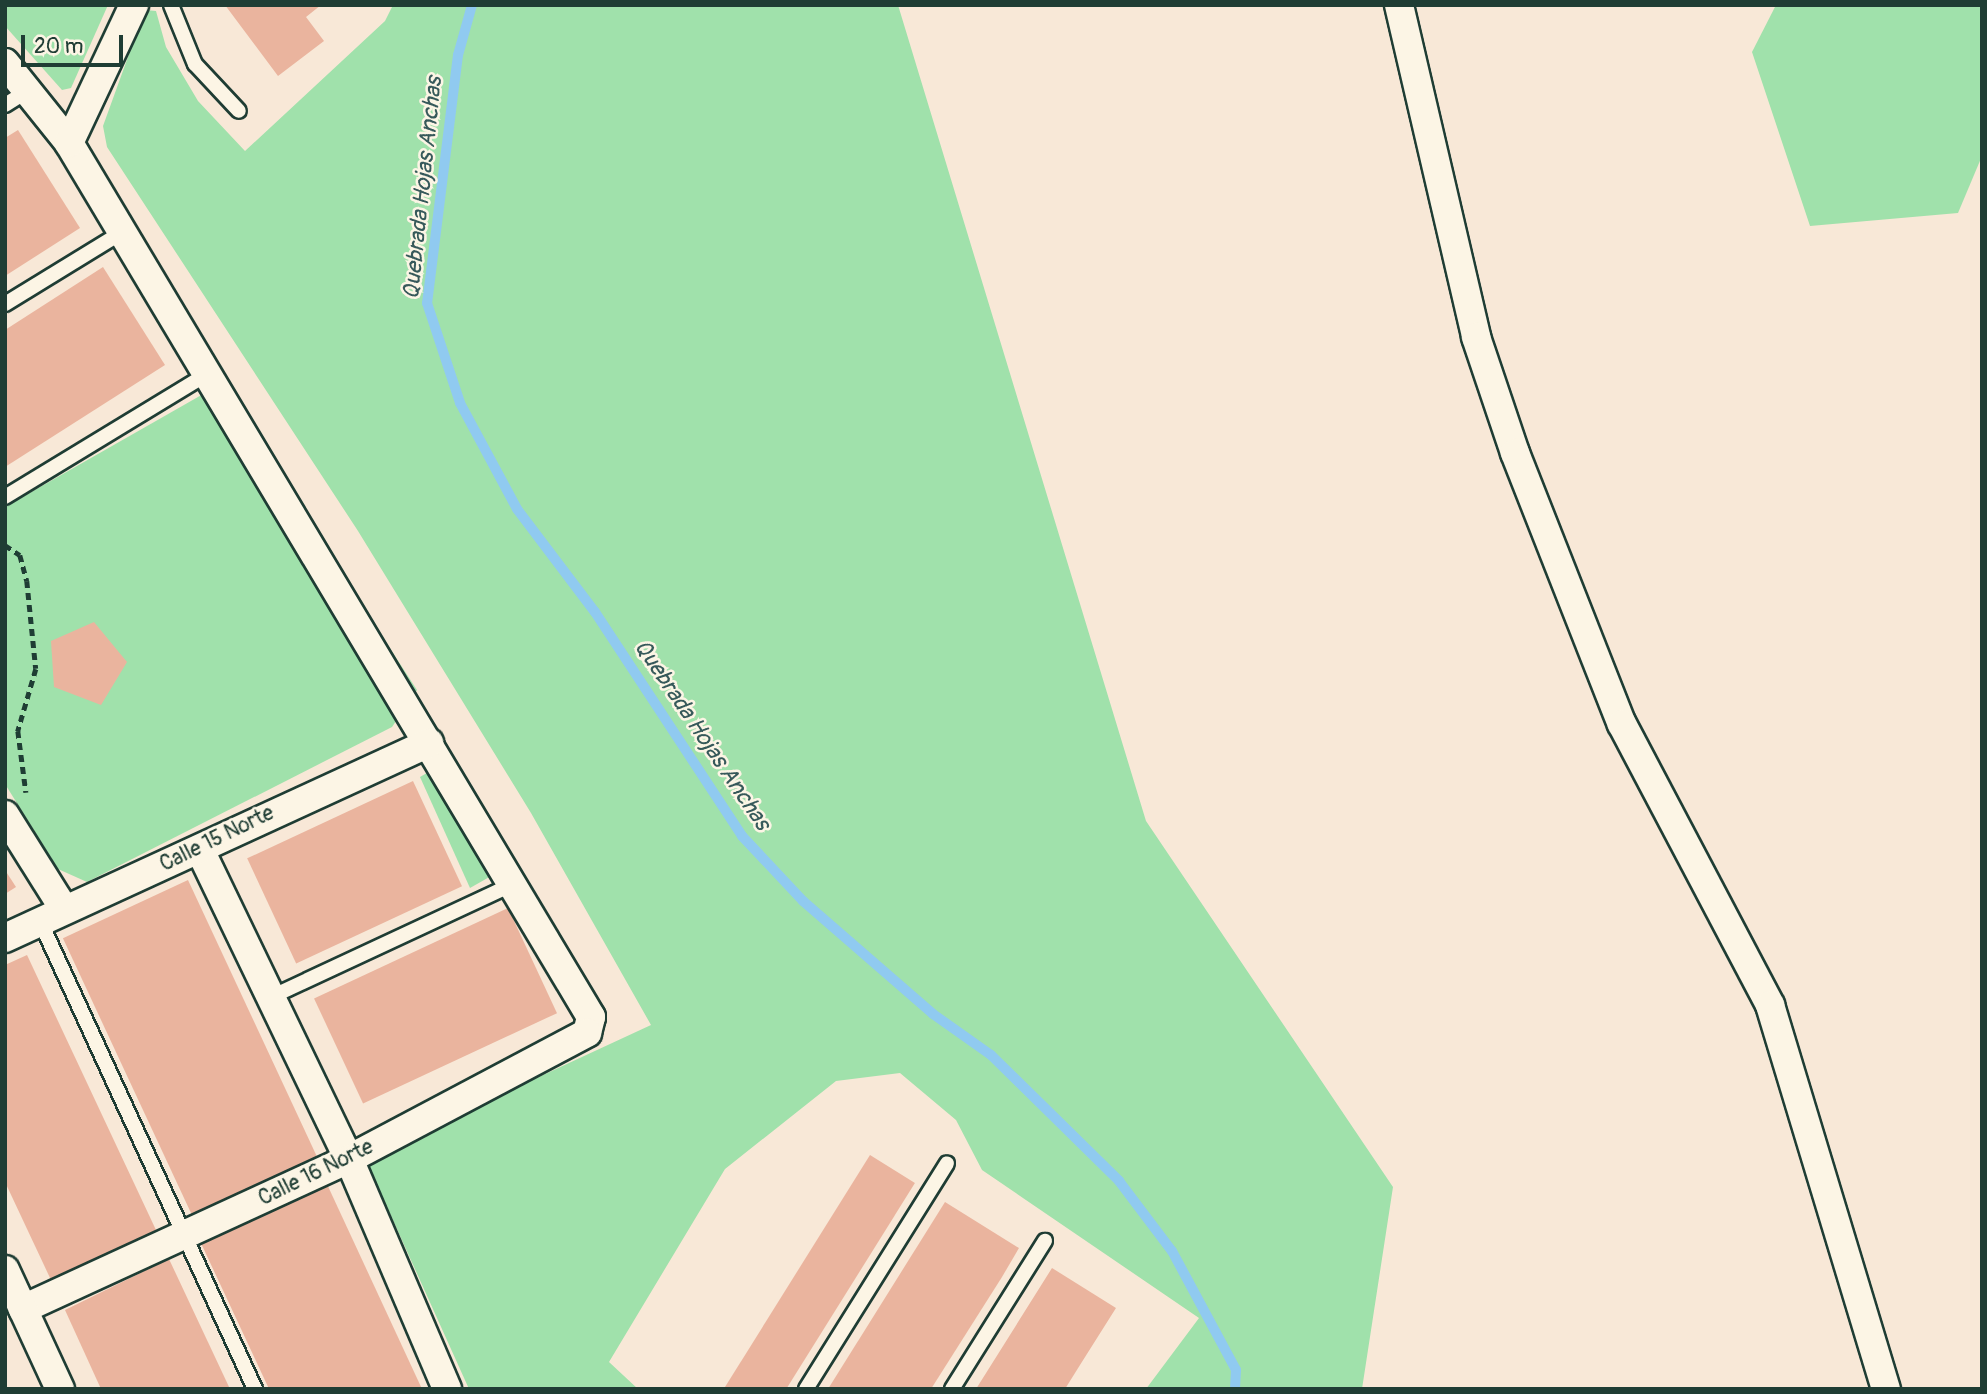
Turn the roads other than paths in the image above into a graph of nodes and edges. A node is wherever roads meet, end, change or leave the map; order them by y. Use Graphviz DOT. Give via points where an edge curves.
graph roads {
  1 [pos="134,5"];
  2 [pos="171,5"];
  3 [pos="1399,5"];
  4 [pos="5,63"];
  5 [pos="29,90"];
  6 [pos="5,105"];
  7 [pos="239,111"];
  8 [pos="69,143"];
  9 [pos="121,233"];
  10 [pos="5,304"];
  11 [pos="204,376"];
  12 [pos="5,497"];
  13 [pos="429,743"];
  14 [pos="10,823"];
  15 [pos="200,850"];
  16 [pos="513,884"];
  17 [pos="52,915"];
  18 [pos="5,937"];
  19 [pos="271,997"];
  20 [pos="349,1158"];
  21 [pos="947,1163"];
  22 [pos="181,1237"];
  23 [pos="1045,1241"];
  24 [pos="5,1270"];
  25 [pos="23,1309"];
  26 [pos="60,1389"];
  27 [pos="255,1389"];
  28 [pos="447,1389"];
  29 [pos="807,1389"];
  30 [pos="952,1389"];
  31 [pos="1886,1389"];
  1 -- 8 [label="street"];
  2 -- 7 [label="lane" via="195,64"];
  3 -- 31 [label="street" via="1476,337 1516,453 1622,724 1770,1005"];
  4 -- 5 [label="street"];
  5 -- 6 [label="lane"];
  5 -- 8 [label="street"];
  8 -- 9 [label="street"];
  9 -- 10 [label="lane"];
  9 -- 11 [label="street"];
  11 -- 12 [label="lane"];
  11 -- 13 [label="street"];
  13 -- 15 [label="street, Calle 15 Norte" via="246,822"];
  13 -- 16 [label="street"];
  14 -- 17 [label="street"];
  15 -- 17 [label="street, Calle 15 Norte"];
  15 -- 19 [label="street"];
  16 -- 19 [label="lane"];
  16 -- 20 [label="street, Calle 16 Norte" via="591,1017 587,1033"];
  17 -- 18 [label="street, Calle 15 Norte"];
  17 -- 22 [label="lane"];
  19 -- 20 [label="street"];
  20 -- 22 [label="street, Calle 16 Norte"];
  20 -- 28 [label="street"];
  21 -- 29 [label="lane"];
  22 -- 25 [label="street, Calle 16 Norte"];
  22 -- 27 [label="lane"];
  23 -- 30 [label="lane"];
  24 -- 25 [label="street"];
  25 -- 26 [label="street"];
}
